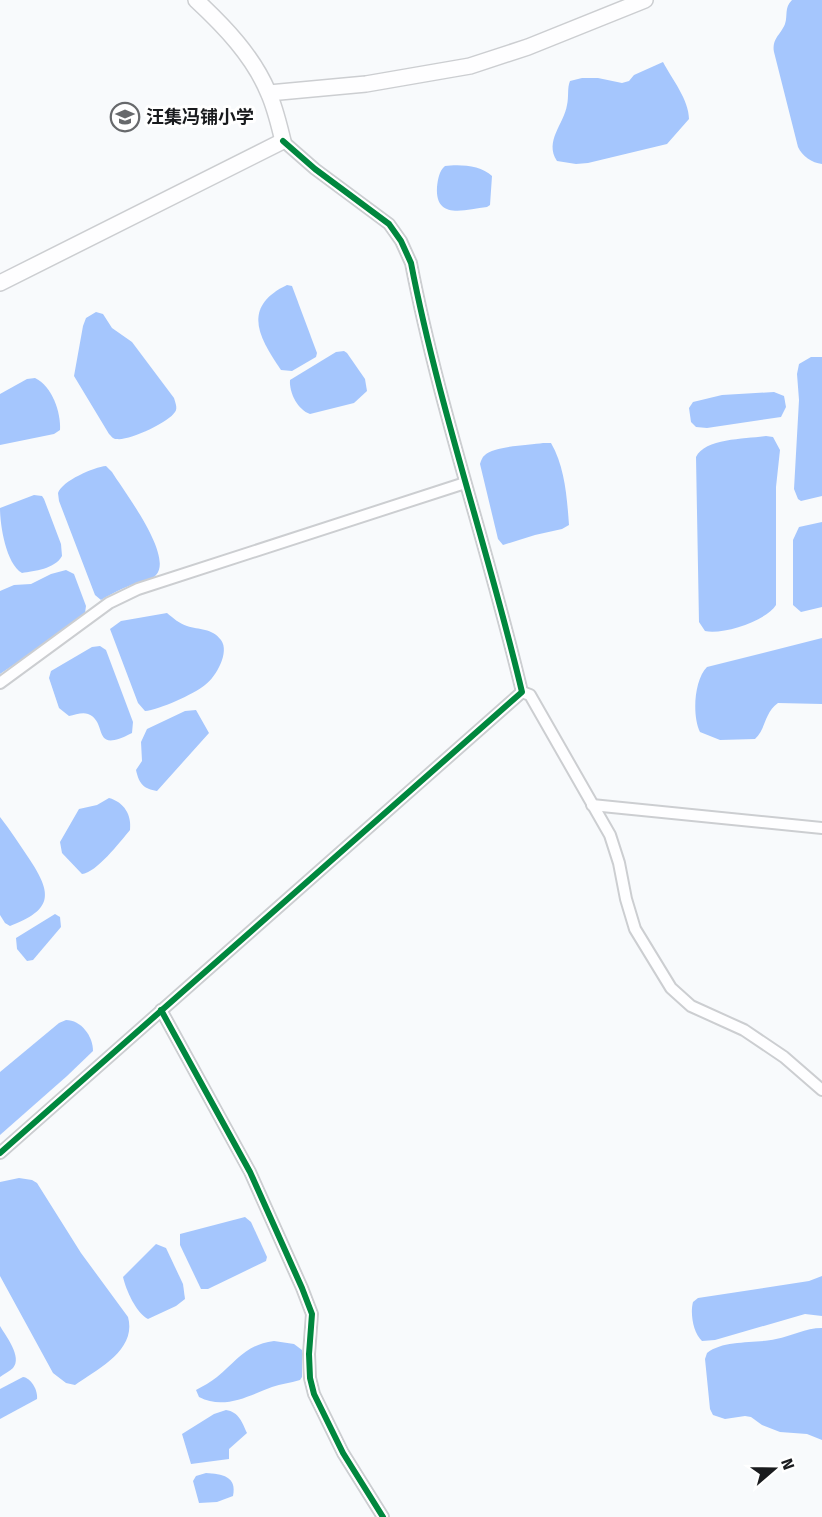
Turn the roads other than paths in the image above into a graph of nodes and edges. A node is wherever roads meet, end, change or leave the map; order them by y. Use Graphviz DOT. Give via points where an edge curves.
graph roads {
  1 [pos="196,0"];
  2 [pos="645,0"];
  3 [pos="269,93"];
  4 [pos="283,141"];
  5 [pos="0,283"];
  6 [pos="465,483"];
  7 [pos="0,683"];
  8 [pos="522,692"];
  9 [pos="592,805"];
  10 [pos="822,828"];
  11 [pos="161,1010"];
  12 [pos="822,1090"];
  13 [pos="0,1153"];
  14 [pos="383,1517"];
  1 -- 3 [label="street" via="241,48"];
  2 -- 3 [label="street" via="470,66 366,84"];
  3 -- 4 [label="street"];
  4 -- 5 [label="street"];
  4 -- 6 [label="street" via="389,224 401,242 411,263 430,353"];
  6 -- 7 [label="street" via="138,589 109,603"];
  6 -- 8 [label="street"];
  8 -- 9 [label="street" via="530,695"];
  8 -- 11 [label="street"];
  9 -- 10 [label="street"];
  9 -- 12 [label="street" via="613,844 635,929 671,988 691,1006 744,1030 784,1057"];
  11 -- 13 [label="street"];
  11 -- 14 [label="street" via="250,1172 302,1288 312,1314 309,1354 314,1394 343,1453"];
}
